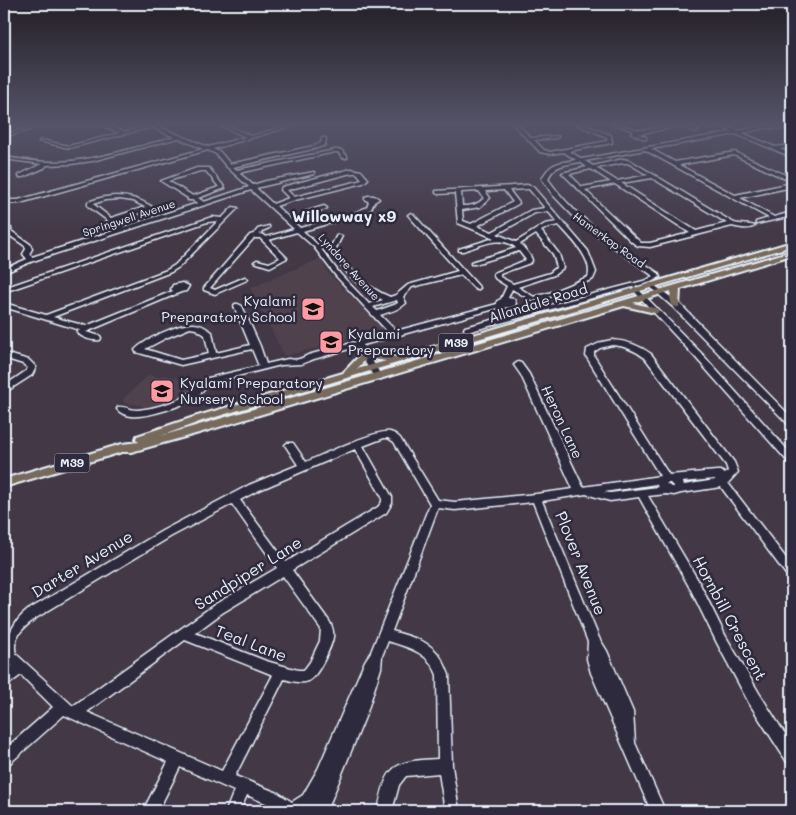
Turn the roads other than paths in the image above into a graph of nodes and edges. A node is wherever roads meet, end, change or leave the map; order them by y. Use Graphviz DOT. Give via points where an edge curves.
graph roads {
  1 [pos="38,162"];
  2 [pos="83,162"];
  3 [pos="159,162"];
  4 [pos="225,162"];
  5 [pos="247,162"];
  6 [pos="284,162"];
  7 [pos="295,162"];
  8 [pos="572,162"];
  9 [pos="587,162"];
  10 [pos="626,162"];
  11 [pos="671,162"];
  12 [pos="686,162"];
  13 [pos="754,162"];
  14 [pos="46,163"];
  15 [pos="675,164"];
  16 [pos="229,166"];
  17 [pos="300,166"];
  18 [pos="262,167"];
  19 [pos="594,167"];
  20 [pos="566,172"];
  21 [pos="237,173"];
  22 [pos="268,173"];
  23 [pos="312,173"];
  24 [pos="21,176"];
  25 [pos="653,176"];
  26 [pos="792,180"];
  27 [pos="617,183"];
  28 [pos="792,185"];
  29 [pos="252,188"];
  30 [pos="505,188"];
  31 [pos="581,189"];
  32 [pos="482,190"];
  33 [pos="458,191"];
  34 [pos="438,192"];
  35 [pos="735,197"];
  36 [pos="191,198"];
  37 [pos="292,199"];
  38 [pos="372,201"];
  39 [pos="4,202"];
  40 [pos="202,204"];
  41 [pos="270,205"];
  42 [pos="235,208"];
  43 [pos="324,208"];
  44 [pos="460,208"];
  45 [pos="549,208"];
  46 [pos="315,210"];
  47 [pos="305,212"];
  48 [pos="792,214"];
  49 [pos="411,215"];
  50 [pos="774,219"];
  51 [pos="111,220"];
  52 [pos="223,220"];
  53 [pos="329,222"];
  54 [pos="560,223"];
  55 [pos="732,224"];
  56 [pos="755,224"];
  57 [pos="267,227"];
  58 [pos="471,227"];
  59 [pos="296,228"];
  60 [pos="9,229"];
  61 [pos="124,230"];
  62 [pos="537,231"];
  63 [pos="695,233"];
  64 [pos="339,236"];
  65 [pos="495,236"];
  66 [pos="261,237"];
  67 [pos="792,244"];
  68 [pos="640,245"];
  69 [pos="519,246"];
  70 [pos="792,249"];
  71 [pos="461,250"];
  72 [pos="792,254"];
  73 [pos="34,259"];
  74 [pos="258,262"];
  75 [pos="473,263"];
  76 [pos="726,263"];
  77 [pos="6,269"];
  78 [pos="463,272"];
  79 [pos="245,279"];
  80 [pos="650,285"];
  81 [pos="512,287"];
  82 [pos="676,287"];
  83 [pos="477,288"];
  84 [pos="635,289"];
  85 [pos="4,290"];
  86 [pos="178,291"];
  87 [pos="659,292"];
  88 [pos="526,295"];
  89 [pos="642,297"];
  90 [pos="399,298"];
  91 [pos="390,300"];
  92 [pos="506,302"];
  93 [pos="621,304"];
  94 [pos="676,305"];
  95 [pos="4,306"];
  96 [pos="238,306"];
  97 [pos="369,306"];
  98 [pos="655,311"];
  99 [pos="376,314"];
  100 [pos="47,317"];
  101 [pos="86,328"];
  102 [pos="468,329"];
  103 [pos="395,335"];
  104 [pos="97,338"];
  105 [pos="358,344"];
  106 [pos="256,346"];
  107 [pos="4,355"];
  108 [pos="365,355"];
  109 [pos="213,356"];
  110 [pos="403,359"];
  111 [pos="518,365"];
  112 [pos="264,368"];
  113 [pos="376,372"];
  114 [pos="344,376"];
  115 [pos="4,390"];
  116 [pos="121,409"];
  117 [pos="792,423"];
  118 [pos="357,444"];
  119 [pos="290,445"];
  120 [pos="122,448"];
  121 [pos="792,461"];
  122 [pos="304,466"];
  123 [pos="722,478"];
  124 [pos="667,479"];
  125 [pos="4,483"];
  126 [pos="679,489"];
  127 [pos="666,490"];
  128 [pos="584,491"];
  129 [pos="642,494"];
  130 [pos="233,498"];
  131 [pos="536,498"];
  132 [pos="435,504"];
  133 [pos="475,504"];
  134 [pos="285,568"];
  135 [pos="792,574"];
  136 [pos="8,634"];
  137 [pos="184,634"];
  138 [pos="385,634"];
  139 [pos="594,642"];
  140 [pos="376,656"];
  141 [pos="21,667"];
  142 [pos="281,672"];
  143 [pos="4,680"];
  144 [pos="68,710"];
  145 [pos="792,757"];
  146 [pos="4,759"];
  147 [pos="177,759"];
  148 [pos="445,766"];
  149 [pos="225,780"];
  150 [pos="242,787"];
  151 [pos="317,807"];
  152 [pos="150,811"];
  153 [pos="233,811"];
  154 [pos="293,811"];
  155 [pos="385,811"];
  156 [pos="452,811"];
  157 [pos="658,811"];
  1 -- 14 [label="street"];
  2 -- 14 [label="street"];
  3 -- 39 [label="street" via="18,202"];
  4 -- 16 [label="street, Lyndore Avenue"];
  5 -- 16 [label="street"];
  6 -- 18 [label="street"];
  7 -- 17 [label="street"];
  8 -- 102 [label="street, Hamerkop Road" via="556,165 550,170 545,179 554,195 567,210 657,277 649,282"];
  9 -- 19 [label="street"];
  10 -- 19 [label="street"];
  10 -- 25 [label="street"];
  11 -- 15 [label="street"];
  12 -- 15 [label="street"];
  13 -- 26 [label="street"];
  14 -- 24 [label="street"];
  15 -- 35 [label="street"];
  16 -- 21 [label="street, Lyndore Avenue"];
  18 -- 21 [label="street"];
  18 -- 22 [label="street"];
  19 -- 20 [label="street"];
  19 -- 27 [label="street"];
  20 -- 31 [label="street"];
  21 -- 29 [label="street, Lyndore Avenue"];
  23 -- 29 [label="street"];
  25 -- 27 [label="street"];
  25 -- 55 [label="street"];
  27 -- 31 [label="street"];
  27 -- 63 [label="street"];
  28 -- 35 [label="street"];
  29 -- 40 [label="street, Springwell Avenue"];
  29 -- 41 [label="street, Lyndore Avenue"];
  30 -- 32 [label="street"];
  30 -- 45 [label="street" via="531,188"];
  30 -- 58 [label="street" via="516,203"];
  31 -- 68 [label="street"];
  32 -- 33 [label="street"];
  32 -- 44 [label="street" via="486,202"];
  33 -- 34 [label="street"];
  33 -- 44 [label="street"];
  35 -- 50 [label="street"];
  36 -- 36 [label="street" via="164,180 207,169 222,185 222,188"];
  36 -- 40 [label="street"];
  37 -- 37 [label="street" via="361,182 365,179 353,171 285,187"];
  37 -- 41 [label="street"];
  38 -- 53 [label="street" via="371,207 365,211"];
  40 -- 61 [label="street, Springwell Avenue"];
  41 -- 59 [label="street, Lyndore Avenue"];
  42 -- 52 [label="street"];
  43 -- 46 [label="street"];
  44 -- 58 [label="street" via="460,222"];
  45 -- 54 [label="street"];
  45 -- 65 [label="street" via="533,212"];
  46 -- 47 [label="street"];
  46 -- 53 [label="street"];
  48 -- 50 [label="street"];
  49 -- 78 [label="street"];
  50 -- 56 [label="street"];
  51 -- 51 [label="street" via="90,203 112,197 135,198 149,207"];
  51 -- 61 [label="street"];
  52 -- 85 [label="street" via="205,221"];
  52 -- 100 [label="street" via="169,271"];
  53 -- 59 [label="street"];
  54 -- 62 [label="street"];
  54 -- 88 [label="street" via="586,252 593,272 591,278 554,294 534,298"];
  55 -- 56 [label="street" via="740,227"];
  55 -- 63 [label="street"];
  57 -- 66 [label="street" via="260,230"];
  58 -- 65 [label="street"];
  59 -- 66 [label="street"];
  59 -- 97 [label="street, Lyndore Avenue" via="322,252 338,275"];
  60 -- 73 [label="street" via="8,232 27,244 26,254"];
  61 -- 73 [label="street, Springwell Avenue"];
  62 -- 69 [label="street"];
  62 -- 81 [label="street" via="556,254 560,268 552,274"];
  63 -- 68 [label="street"];
  64 -- 91 [label="street" via="333,248 347,270 367,290"];
  65 -- 69 [label="street"];
  65 -- 71 [label="street"];
  66 -- 74 [label="street" via="284,258 270,265"];
  66 -- 79 [label="street" via="250,238 206,289 215,292"];
  67 -- 76 [label="main road, Allandale Road / M39"];
  69 -- 75 [label="street"];
  69 -- 81 [label="street" via="529,262 496,274"];
  70 -- 76 [label="main road"];
  72 -- 82 [label="main road, Allandale Road / M39"];
  73 -- 77 [label="street, Springwell Avenue"];
  76 -- 80 [label="main road, Allandale Road / M39"];
  78 -- 83 [label="street"];
  78 -- 90 [label="street" via="410,286"];
  80 -- 84 [label="main road, Allandale Road / M39"];
  80 -- 87 [label="street"];
  81 -- 88 [label="street"];
  81 -- 92 [label="street" via="508,289"];
  82 -- 87 [label="main road, Allandale Road / M39"];
  82 -- 94 [label="main road"];
  84 -- 89 [label="street"];
  84 -- 110 [label="main road, Allandale Road / M39"];
  86 -- 101 [label="street"];
  87 -- 89 [label="main road, Allandale Road / M39"];
  87 -- 94 [label="street"];
  88 -- 92 [label="street"];
  89 -- 93 [label="main road, Allandale Road / M39"];
  89 -- 98 [label="street"];
  90 -- 91 [label="street"];
  90 -- 99 [label="street" via="402,303 399,306"];
  91 -- 97 [label="street"];
  92 -- 103 [label="street"];
  93 -- 98 [label="main road"];
  93 -- 113 [label="main road, Allandale Road / M39"];
  94 -- 117 [label="street"];
  95 -- 100 [label="street"];
  96 -- 106 [label="street"];
  97 -- 99 [label="street, Lyndore Avenue"];
  98 -- 121 [label="street"];
  99 -- 103 [label="street, Lyndore Avenue"];
  100 -- 101 [label="street"];
  101 -- 104 [label="street" via="82,334"];
  103 -- 105 [label="street"];
  105 -- 108 [label="street"];
  105 -- 112 [label="street" via="299,363"];
  106 -- 109 [label="street"];
  106 -- 112 [label="street"];
  107 -- 115 [label="street" via="31,364 32,370"];
  108 -- 110 [label="main road"];
  108 -- 113 [label="street"];
  108 -- 114 [label="main road"];
  109 -- 109 [label="street" via="181,363 139,350 185,327 194,326 209,334"];
  110 -- 113 [label="main road, Allandale Road / M39"];
  111 -- 128 [label="street, Heron Lane"];
  112 -- 116 [label="street" via="205,382 190,397 159,407 134,413"];
  113 -- 114 [label="main road, Allandale Road / M39"];
  113 -- 120 [label="main road, Allandale Road / M39" via="195,430"];
  114 -- 120 [label="main road, Allandale Road / M39" via="198,419"];
  118 -- 122 [label="street, Darter Avenue"];
  118 -- 132 [label="street, Darter Avenue" via="384,435 394,437"];
  118 -- 134 [label="street, Sandpiper Lane" via="387,497 386,506"];
  119 -- 122 [label="street"];
  120 -- 125 [label="main road, Allandale Road / M39"];
  122 -- 130 [label="street, Darter Avenue"];
  123 -- 124 [label="street"];
  123 -- 124 [label="street" via="733,471 731,464 648,356 624,342 594,348 590,356"];
  123 -- 126 [label="street"];
  123 -- 135 [label="street"];
  124 -- 126 [label="street" via="679,485"];
  124 -- 127 [label="street" via="661,483"];
  124 -- 128 [label="street"];
  126 -- 127 [label="street"];
  127 -- 129 [label="street"];
  128 -- 129 [label="street" via="610,497"];
  128 -- 131 [label="street"];
  129 -- 145 [label="street, Hornbill Crescent" via="754,698"];
  130 -- 134 [label="street"];
  130 -- 136 [label="street, Darter Avenue" via="32,614"];
  131 -- 133 [label="street"];
  131 -- 139 [label="street, Plover Avenue"];
  132 -- 133 [label="street"];
  132 -- 138 [label="street"];
  134 -- 137 [label="street, Sandpiper Lane"];
  134 -- 142 [label="street, Teal Lane" via="328,631 308,675 301,677"];
  136 -- 141 [label="street, Darter Avenue" via="9,654"];
  137 -- 142 [label="street, Teal Lane"];
  137 -- 144 [label="street, Sandpiper Lane"];
  138 -- 140 [label="street"];
  138 -- 148 [label="street" via="424,648 439,661 443,675"];
  139 -- 157 [label="street, Plover Avenue" via="595,669"];
  140 -- 151 [label="street" via="360,712"];
  141 -- 143 [label="street"];
  141 -- 144 [label="street, Darter Avenue"];
  142 -- 149 [label="street"];
  144 -- 146 [label="street"];
  144 -- 147 [label="street, Darter Avenue"];
  147 -- 149 [label="street, Darter Avenue"];
  147 -- 152 [label="street"];
  148 -- 155 [label="street" via="399,771 393,780"];
  148 -- 156 [label="street"];
  149 -- 150 [label="street, Darter Avenue"];
  150 -- 153 [label="street"];
  150 -- 154 [label="street, Darter Avenue" via="273,798"];
  151 -- 154 [label="street" via="297,806"];
}
